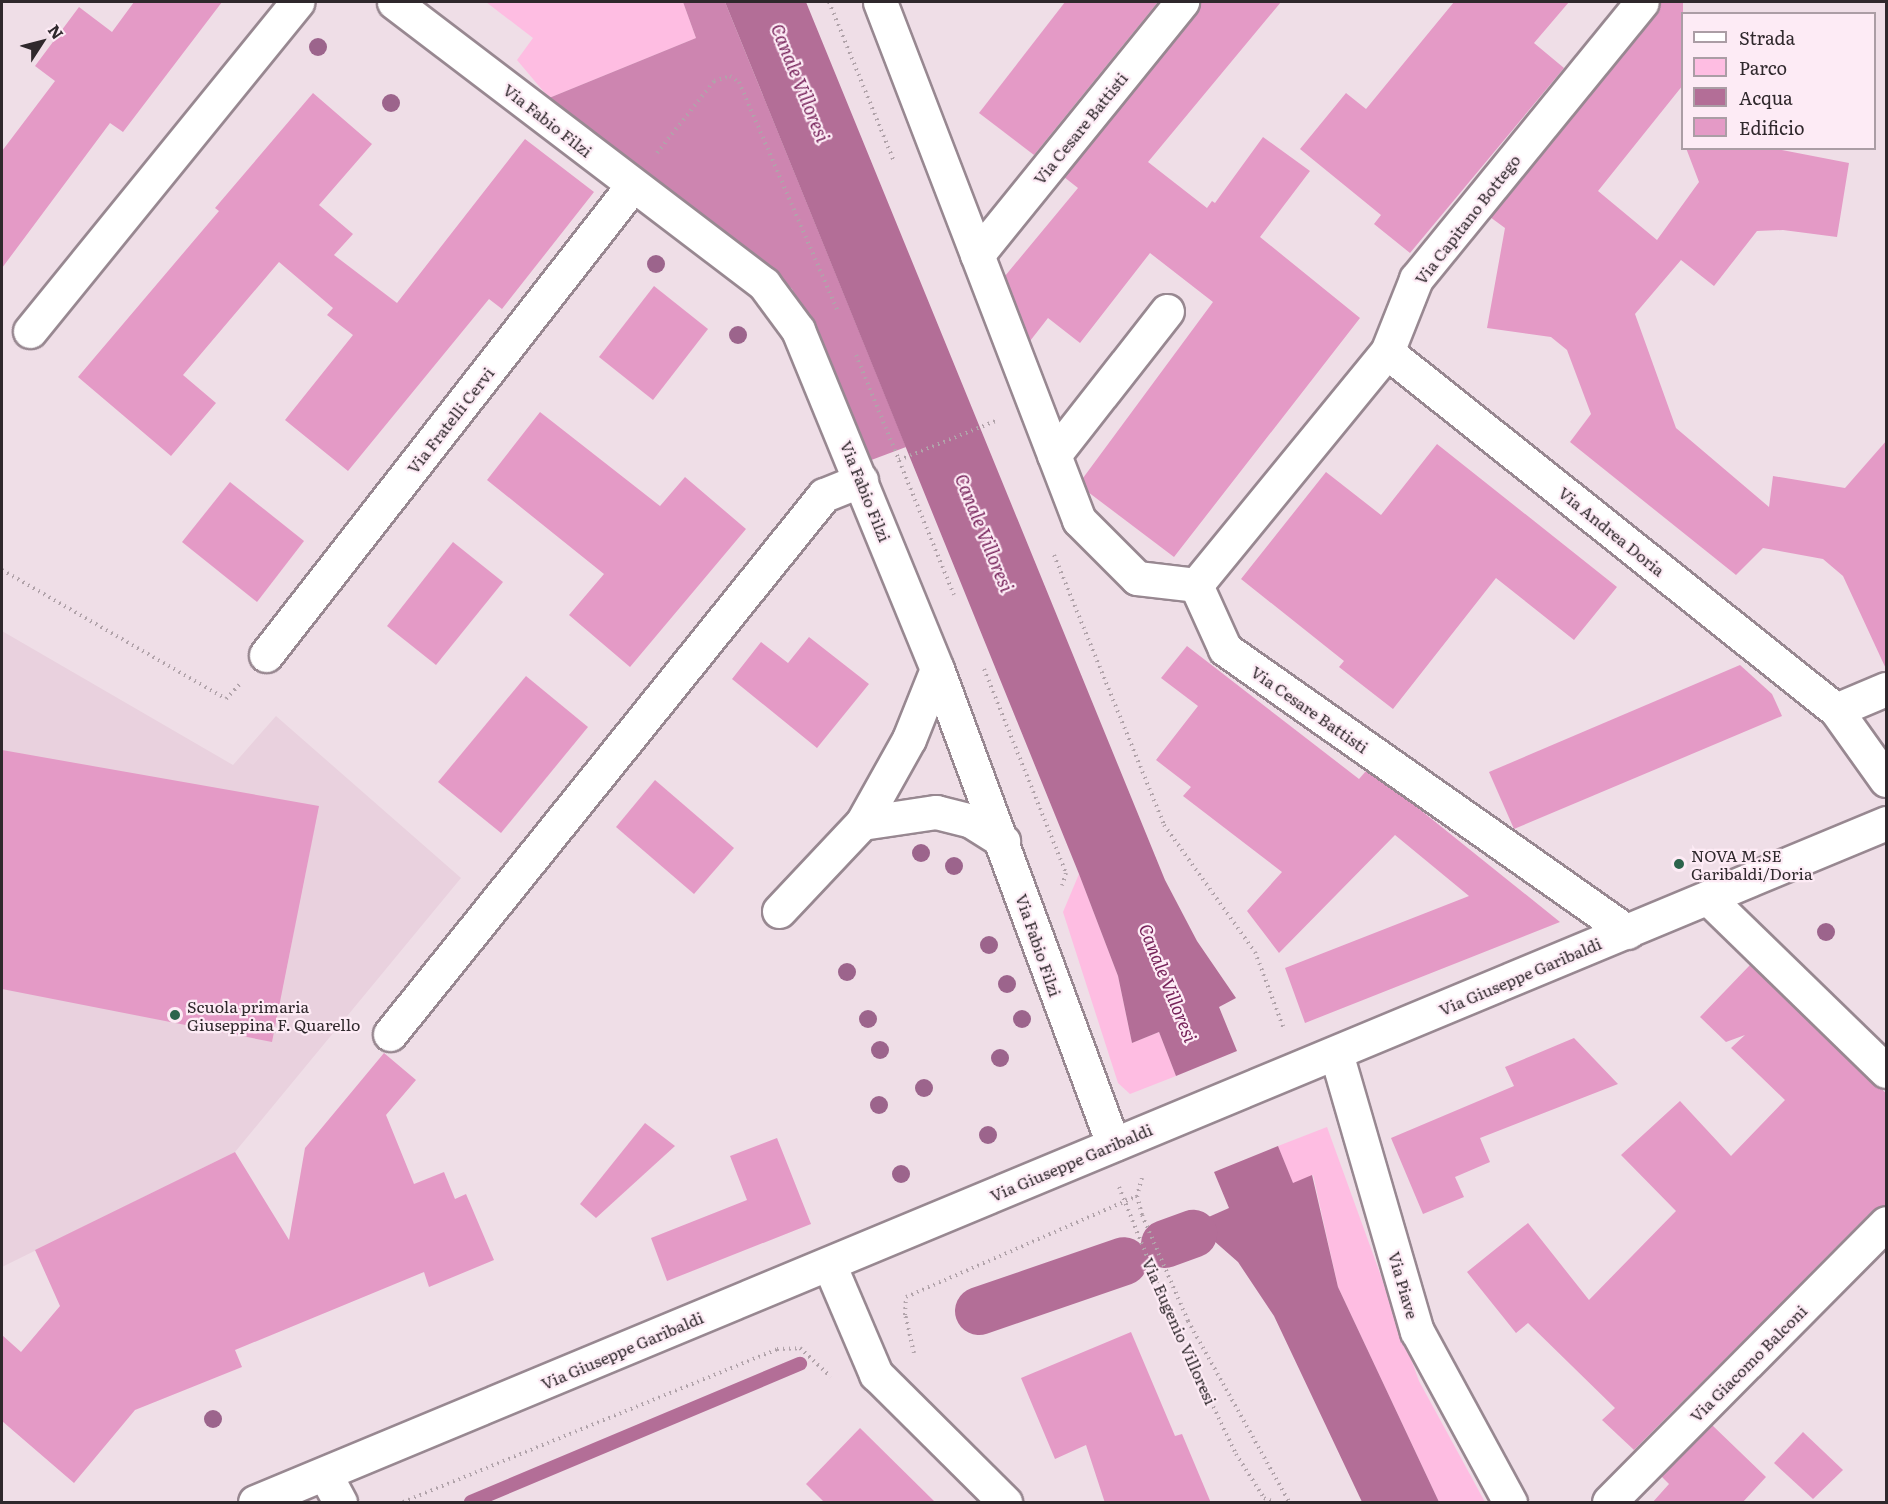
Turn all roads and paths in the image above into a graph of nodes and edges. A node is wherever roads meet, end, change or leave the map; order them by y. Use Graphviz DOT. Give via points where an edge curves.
graph roads {
  1 [pos="297,2"];
  2 [pos="394,2"];
  3 [pos="880,2"];
  4 [pos="1182,2"];
  5 [pos="1642,2"];
  6 [pos="633,185"];
  7 [pos="977,255"];
  8 [pos="1167,311"];
  9 [pos="841,319"];
  10 [pos="30,331"];
  11 [pos="854,351"];
  12 [pos="1388,352"];
  13 [pos="1004,431"];
  14 [pos="1054,454"];
  15 [pos="861,480"];
  16 [pos="1053,551"];
  17 [pos="2,570"];
  18 [pos="1196,585"];
  19 [pos="267,655"];
  20 [pos="937,669"];
  21 [pos="1887,689"];
  22 [pos="1836,710"];
  23 [pos="1887,780"];
  24 [pos="862,822"];
  25 [pos="1887,823"];
  26 [pos="1003,840"];
  27 [pos="1708,898"];
  28 [pos="779,911"];
  29 [pos="1627,932"];
  30 [pos="390,1034"];
  31 [pos="1336,1053"];
  32 [pos="1300,1068"];
  33 [pos="1887,1071"];
  34 [pos="1108,1146"];
  35 [pos="1137,1196"];
  36 [pos="1124,1202"];
  37 [pos="1887,1223"];
  38 [pos="829,1264"];
  39 [pos="876,1374"];
  40 [pos="325,1474"];
  41 [pos="255,1503"];
  42 [pos="340,1503"];
  43 [pos="403,1503"];
  44 [pos="1005,1503"];
  45 [pos="1274,1503"];
  46 [pos="1510,1503"];
  47 [pos="1609,1503"];
  1 -- 10 [label="street"];
  2 -- 6 [label="street, Via Fabio Filzi"];
  3 -- 7 [label="street"];
  4 -- 7 [label="street, Via Cesare Battisti"];
  5 -- 12 [label="street, Via Capitano Bottego" via="1416,279"];
  6 -- 9 [label="path" via="714,81 730,76 745,92"];
  6 -- 15 [label="street, Via Fabio Filzi" via="764,284 783,306 798,330"];
  6 -- 19 [label="street, Via Fratelli Cervi"];
  7 -- 14 [label="street"];
  8 -- 14 [label="street"];
  11 -- 13 [label="path" via="900,460 999,420"];
  12 -- 18 [label="street, Via Capitano Bottego"];
  12 -- 22 [label="street, Via Andrea Doria"];
  14 -- 18 [label="street" via="1078,520 1137,578"];
  15 -- 20 [label="street, Via Fabio Filzi"];
  15 -- 30 [label="street" via="824,495"];
  16 -- 32 [label="path" via="1164,825 1255,952"];
  17 -- 19 [label="path" via="226,699"];
  18 -- 29 [label="street, Via Cesare Battisti" via="1225,649"];
  20 -- 24 [label="street" via="909,739"];
  20 -- 26 [label="street, Via Fabio Filzi"];
  21 -- 22 [label="street"];
  22 -- 23 [label="street, Via Andrea Doria"];
  24 -- 26 [label="street" via="936,812 971,821"];
  24 -- 28 [label="street"];
  25 -- 27 [label="street, Via Giuseppe Garibaldi"];
  26 -- 34 [label="street, Via Fabio Filzi"];
  27 -- 29 [label="street, Via Giuseppe Garibaldi"];
  27 -- 33 [label="street"];
  29 -- 31 [label="street, Via Giuseppe Garibaldi"];
  31 -- 32 [label="street, Via Giuseppe Garibaldi"];
  31 -- 46 [label="street, Via Piave" via="1418,1331"];
  32 -- 34 [label="street, Via Giuseppe Garibaldi"];
  34 -- 36 [label="path, Via Eugenio Villoresi"];
  34 -- 38 [label="street, Via Giuseppe Garibaldi"];
  35 -- 36 [label="path"];
  36 -- 39 [label="path" via="906,1297 905,1315 917,1352"];
  36 -- 45 [label="path, Via Eugenio Villoresi" via="1177,1330 1236,1454 1264,1498"];
  37 -- 47 [label="street, Via Giacomo Balconi"];
  38 -- 39 [label="street"];
  38 -- 40 [label="street, Via Giuseppe Garibaldi"];
  39 -- 43 [label="path" via="844,1390 800,1348 777,1349"];
  39 -- 44 [label="street"];
  40 -- 41 [label="street, Via Giuseppe Garibaldi"];
  40 -- 42 [label="street"];
}
